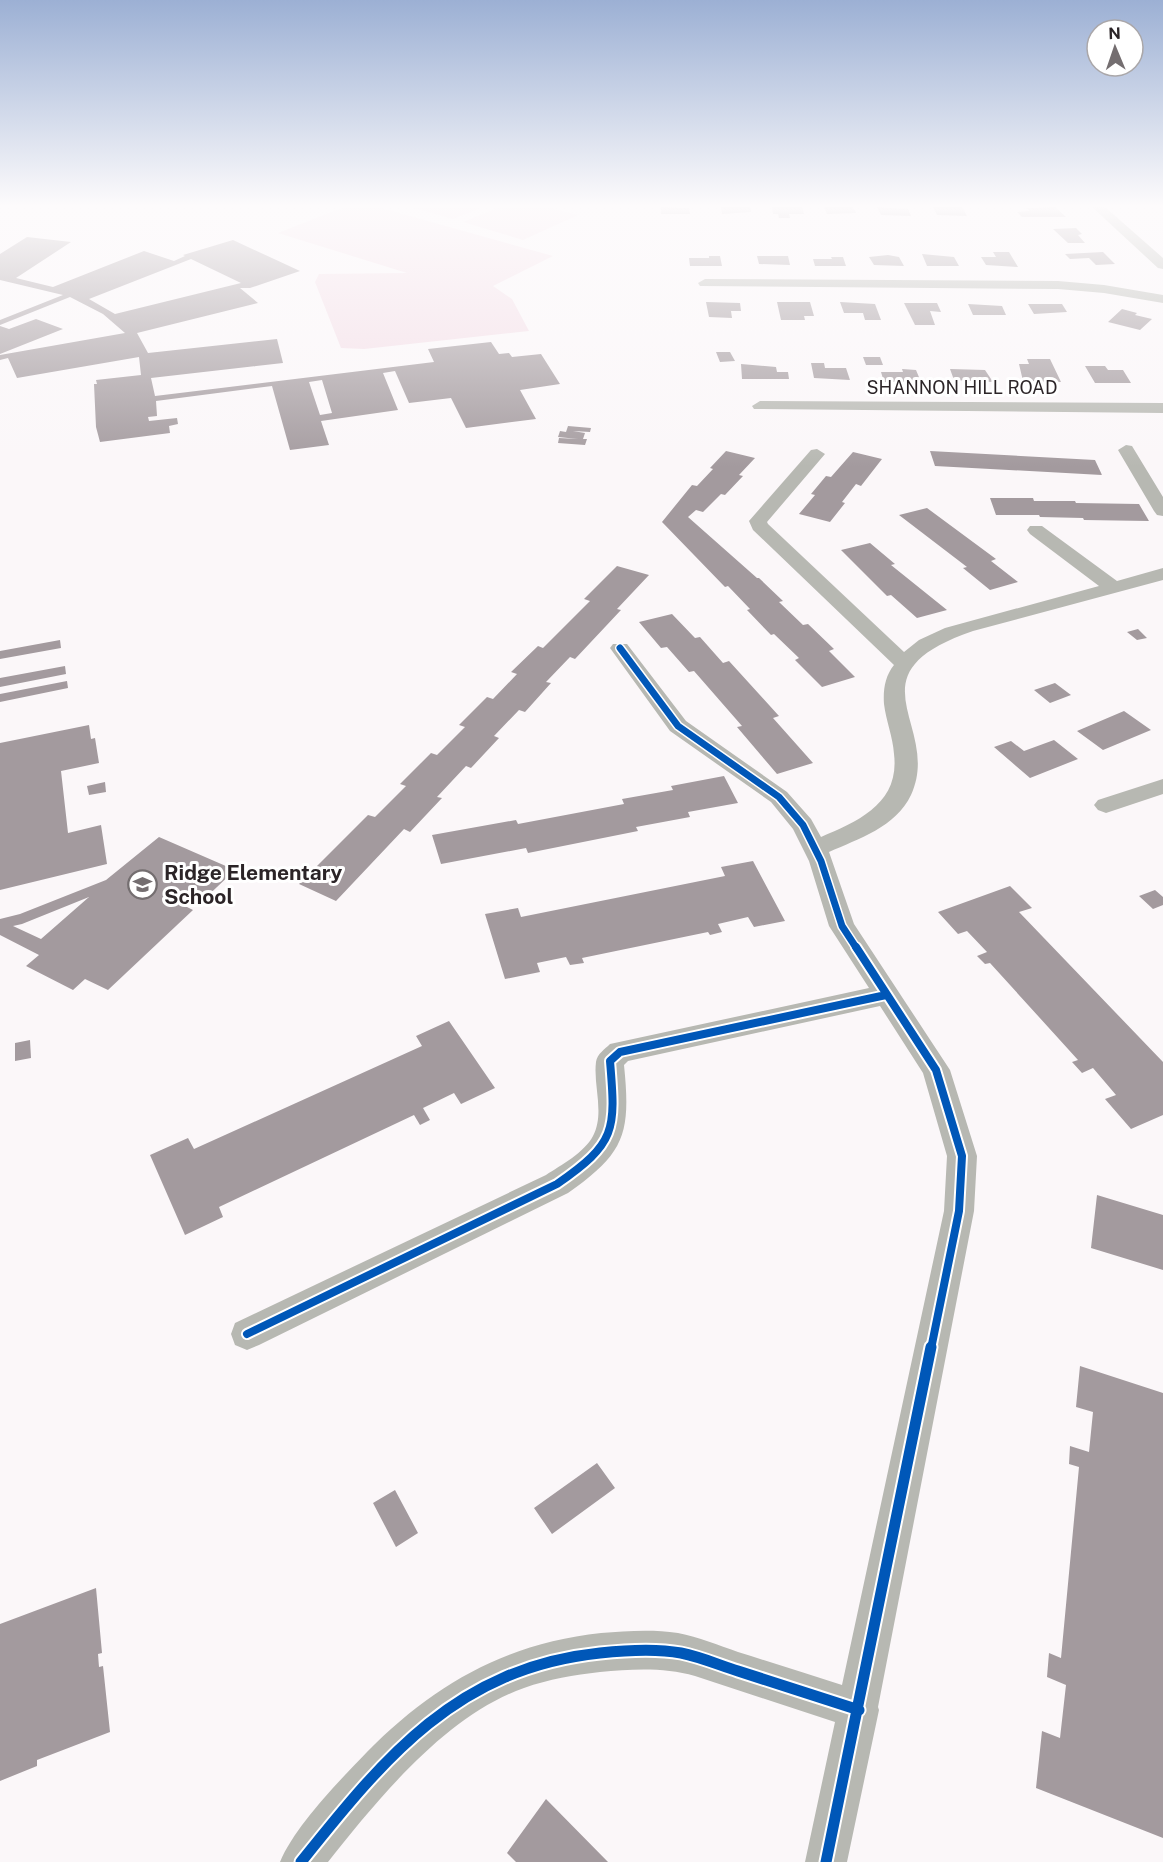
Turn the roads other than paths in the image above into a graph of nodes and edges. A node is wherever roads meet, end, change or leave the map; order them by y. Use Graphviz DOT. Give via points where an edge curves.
graph roads {
  1 [pos="1133,294"];
  2 [pos="1163,299"];
  3 [pos="760,406"];
  4 [pos="1163,408"];
  5 [pos="1126,450"];
  6 [pos="817,454"];
  7 [pos="1163,511"];
  8 [pos="1036,530"];
  9 [pos="1163,574"];
  10 [pos="1114,588"];
  11 [pos="620,648"];
  12 [pos="905,664"];
  13 [pos="1163,786"];
  14 [pos="1106,805"];
  15 [pos="815,849"];
  16 [pos="886,995"];
  17 [pos="247,1334"];
  18 [pos="859,1710"];
  19 [pos="301,1862"];
  20 [pos="826,1862"];
  1 -- 2 [label="street"];
  3 -- 4 [label="street, SHANNON HILL ROAD"];
  5 -- 7 [label="street"];
  6 -- 12 [label="street" via="767,509 758,521 759,526"];
  8 -- 10 [label="street"];
  9 -- 10 [label="street"];
  10 -- 12 [label="street" via="965,628 930,642"];
  11 -- 15 [label="street" via="678,726 779,797 803,825"];
  12 -- 15 [label="street" via="892,694 907,760 904,790 880,817"];
  13 -- 14 [label="street"];
  15 -- 16 [label="street" via="842,927"];
  16 -- 17 [label="street" via="620,1052 610,1061 614,1108 604,1144 581,1167 557,1184"];
  16 -- 18 [label="street" via="936,1070 959,1146 962,1173 959,1211"];
  18 -- 19 [label="street" via="681,1653 584,1652 531,1665 452,1703 410,1737"];
  18 -- 20 [label="street"];
}
